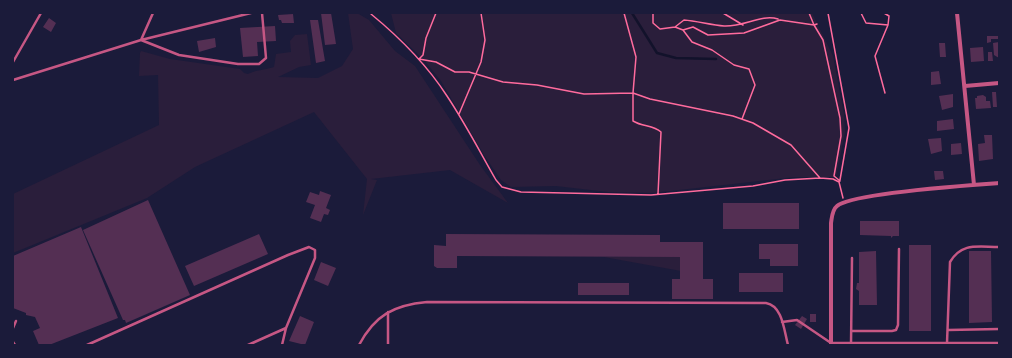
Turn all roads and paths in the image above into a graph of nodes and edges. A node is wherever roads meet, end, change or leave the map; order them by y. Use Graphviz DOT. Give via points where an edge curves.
graph roads {
  1 [pos="42,13"];
  2 [pos="153,13"];
  3 [pos="251,13"];
  4 [pos="262,13"];
  5 [pos="366,13"];
  6 [pos="375,13"];
  7 [pos="436,13"];
  8 [pos="482,13"];
  9 [pos="624,13"];
  10 [pos="653,13"];
  11 [pos="723,13"];
  12 [pos="809,13"];
  13 [pos="828,13"];
  14 [pos="861,13"];
  15 [pos="884,13"];
  16 [pos="957,13"];
  17 [pos="371,14"];
  18 [pos="780,20"];
  19 [pos="817,24"];
  20 [pos="743,25"];
  21 [pos="814,25"];
  22 [pos="888,25"];
  23 [pos="675,27"];
  24 [pos="683,30"];
  25 [pos="141,40"];
  26 [pos="419,59"];
  27 [pos="13,62"];
  28 [pos="476,74"];
  29 [pos="13,80"];
  30 [pos="999,83"];
  31 [pos="965,86"];
  32 [pos="633,93"];
  33 [pos="885,93"];
  34 [pos="459,115"];
  35 [pos="742,119"];
  36 [pos="820,178"];
  37 [pos="840,181"];
  38 [pos="999,183"];
  39 [pos="974,185"];
  40 [pos="658,194"];
  41 [pos="843,202"];
  42 [pos="999,247"];
  43 [pos="899,249"];
  44 [pos="852,258"];
  45 [pos="388,312"];
  46 [pos="16,321"];
  47 [pos="782,322"];
  48 [pos="13,328"];
  49 [pos="286,328"];
  50 [pos="999,329"];
  51 [pos="948,330"];
  52 [pos="852,332"];
  53 [pos="13,342"];
  54 [pos="947,343"];
  55 [pos="999,343"];
  56 [pos="831,344"];
  57 [pos="851,344"];
  58 [pos="986,344"];
  59 [pos="15,345"];
  60 [pos="86,345"];
  61 [pos="248,345"];
  62 [pos="282,345"];
  63 [pos="359,345"];
  64 [pos="388,345"];
  65 [pos="788,345"];
  1 -- 27 [label="lane"];
  2 -- 25 [label="lane"];
  3 -- 25 [label="lane"];
  4 -- 25 [label="lane" via="266,58 259,64 238,64 179,55"];
  5 -- 17 [label="path"];
  6 -- 17 [label="path"];
  7 -- 26 [label="path" via="426,38 423,55"];
  8 -- 28 [label="path" via="485,40"];
  9 -- 32 [label="path" via="636,57"];
  10 -- 23 [label="path" via="653,23 660,29"];
  11 -- 20 [label="path"];
  12 -- 21 [label="path"];
  13 -- 37 [label="path" via="849,128"];
  14 -- 22 [label="path" via="866,23"];
  15 -- 22 [label="path" via="889,16"];
  16 -- 31 [label="street"];
  17 -- 26 [label="path"];
  18 -- 20 [label="path" via="765,17"];
  18 -- 21 [label="path"];
  18 -- 24 [label="path" via="744,33 708,35 693,27"];
  19 -- 21 [label="path"];
  20 -- 23 [label="path" via="722,26 684,20"];
  21 -- 37 [label="path" via="824,40 840,118 841,136 834,176"];
  22 -- 33 [label="path" via="875,56"];
  23 -- 24 [label="path"];
  24 -- 35 [label="path" via="692,42 712,50 734,65 749,69 755,85"];
  25 -- 29 [label="lane"];
  26 -- 28 [label="path" via="436,62 455,72"];
  26 -- 34 [label="path"];
  28 -- 32 [label="path" via="503,82 537,84 584,94"];
  28 -- 34 [label="path"];
  30 -- 31 [label="street"];
  31 -- 39 [label="street"];
  32 -- 35 [label="path"];
  32 -- 40 [label="path" via="633,121 640,126 655,127 661,132"];
  34 -- 40 [label="path" via="502,187 542,193"];
  35 -- 36 [label="path" via="791,145"];
  36 -- 37 [label="path"];
  36 -- 40 [label="path"];
  37 -- 41 [label="path"];
  38 -- 39 [label="street"];
  39 -- 41 [label="street" via="880,195"];
  41 -- 56 [label="street" via="836,206 832,217"];
  42 -- 51 [label="lane" via="965,247 956,252 950,262"];
  43 -- 52 [label="lane" via="896,330"];
  44 -- 52 [label="lane"];
  45 -- 47 [label="lane" via="399,307 427,302 766,303 777,308"];
  45 -- 63 [label="lane" via="371,327"];
  45 -- 64 [label="lane"];
  46 -- 48 [label="lane"];
  47 -- 56 [label="lane" via="797,320"];
  47 -- 65 [label="lane"];
  49 -- 60 [label="lane" via="316,258 315,250 309,247"];
  49 -- 61 [label="lane"];
  49 -- 62 [label="lane"];
  50 -- 51 [label="lane"];
  51 -- 54 [label="lane"];
  52 -- 57 [label="lane"];
  53 -- 59 [label="lane"];
  54 -- 57 [label="lane"];
  54 -- 58 [label="lane"];
  55 -- 58 [label="lane"];
  56 -- 57 [label="lane"];
}
